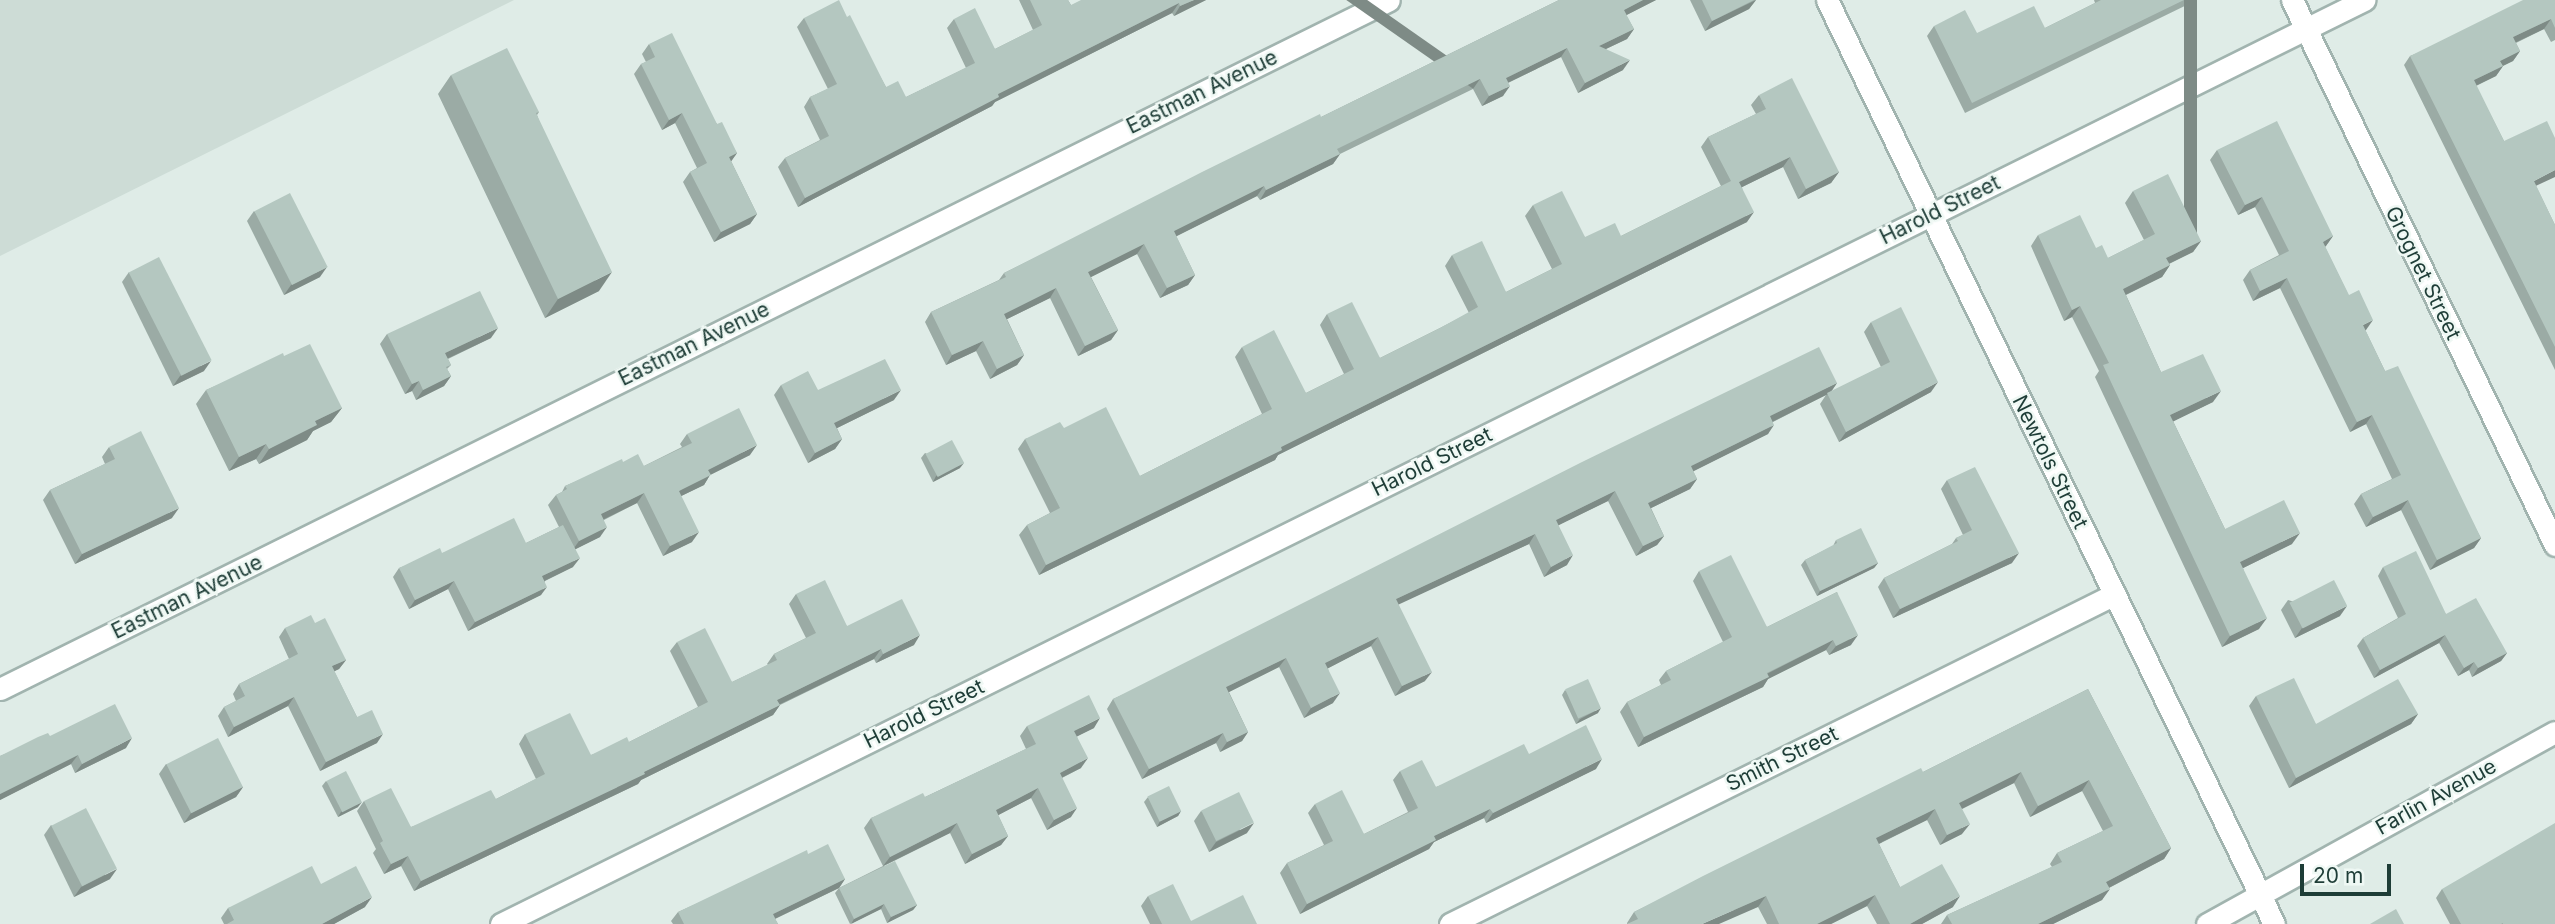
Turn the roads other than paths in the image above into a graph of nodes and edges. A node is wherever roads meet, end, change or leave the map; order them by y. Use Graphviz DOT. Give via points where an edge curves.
graph roads {
  1 [pos="1389,0"];
  2 [pos="1826,0"];
  3 [pos="2292,0"];
  4 [pos="2364,0"];
  5 [pos="2306,29"];
  6 [pos="1931,215"];
  7 [pos="2555,545"];
  8 [pos="2115,594"];
  9 [pos="0,689"];
  10 [pos="2555,732"];
  11 [pos="2260,895"];
  12 [pos="501,924"];
  13 [pos="1450,924"];
  14 [pos="2207,924"];
  15 [pos="2274,924"];
  1 -- 9 [label="street, Eastman Avenue"];
  2 -- 6 [label="street, Newtols Street"];
  3 -- 5 [label="street, Grognet Street"];
  4 -- 5 [label="street, Harold Street"];
  5 -- 6 [label="street, Harold Street"];
  5 -- 7 [label="street, Grognet Street"];
  6 -- 8 [label="street, Newtols Street"];
  6 -- 12 [label="street, Harold Street"];
  8 -- 11 [label="street, Newtols Street"];
  8 -- 13 [label="street, Smith Street"];
  10 -- 11 [label="street, Farlin Avenue"];
  11 -- 14 [label="street, Farlin Avenue"];
  11 -- 15 [label="street, Newtols Street"];
}
